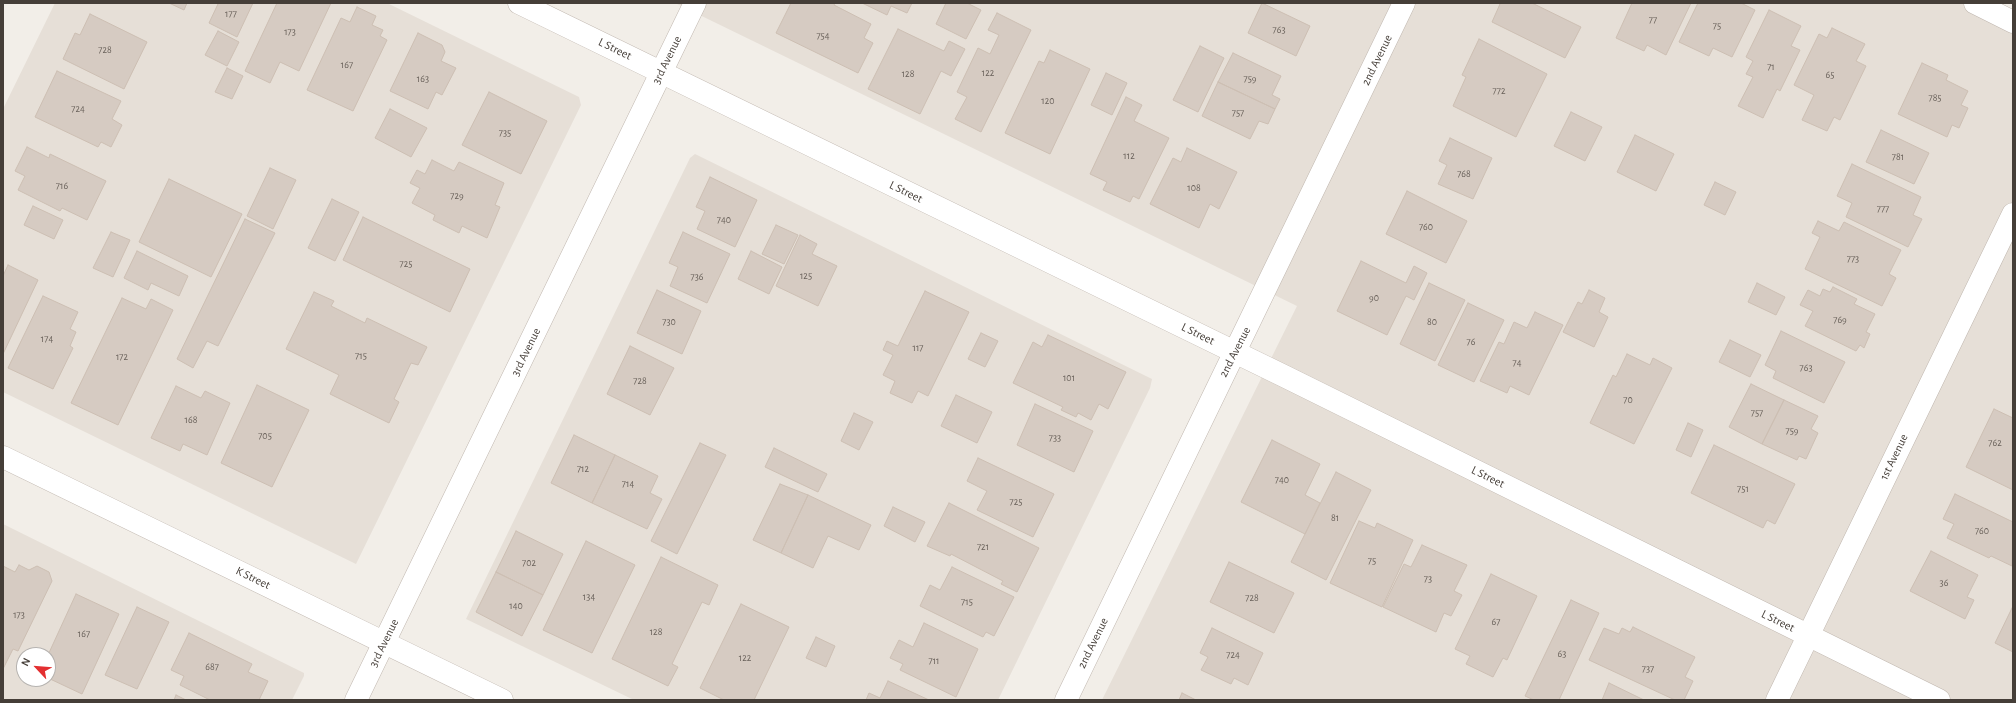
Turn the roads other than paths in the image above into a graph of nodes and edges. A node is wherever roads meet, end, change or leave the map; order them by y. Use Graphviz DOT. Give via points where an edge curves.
graph roads {
  1 [pos="519,3"];
  2 [pos="695,3"];
  3 [pos="1404,3"];
  4 [pos="1974,3"];
  5 [pos="2013,22"];
  6 [pos="661,72"];
  7 [pos="2013,214"];
  8 [pos="1235,352"];
  9 [pos="3,457"];
  10 [pos="1808,636"];
  11 [pos="384,642"];
  12 [pos="356,700"];
  13 [pos="502,700"];
  14 [pos="1066,700"];
  15 [pos="1777,700"];
  16 [pos="1939,700"];
  1 -- 6 [label="street, L Street"];
  2 -- 6 [label="street, 3rd Avenue"];
  3 -- 8 [label="street, 2nd Avenue"];
  4 -- 5 [label="street"];
  6 -- 8 [label="street, L Street"];
  6 -- 11 [label="street, 3rd Avenue"];
  7 -- 10 [label="street, 1st Avenue"];
  8 -- 10 [label="street, L Street"];
  8 -- 14 [label="street, 2nd Avenue"];
  9 -- 11 [label="street, K Street"];
  10 -- 15 [label="street, 1st Avenue"];
  10 -- 16 [label="street, L Street"];
  11 -- 12 [label="street, 3rd Avenue"];
  11 -- 13 [label="street, K Street"];
}
